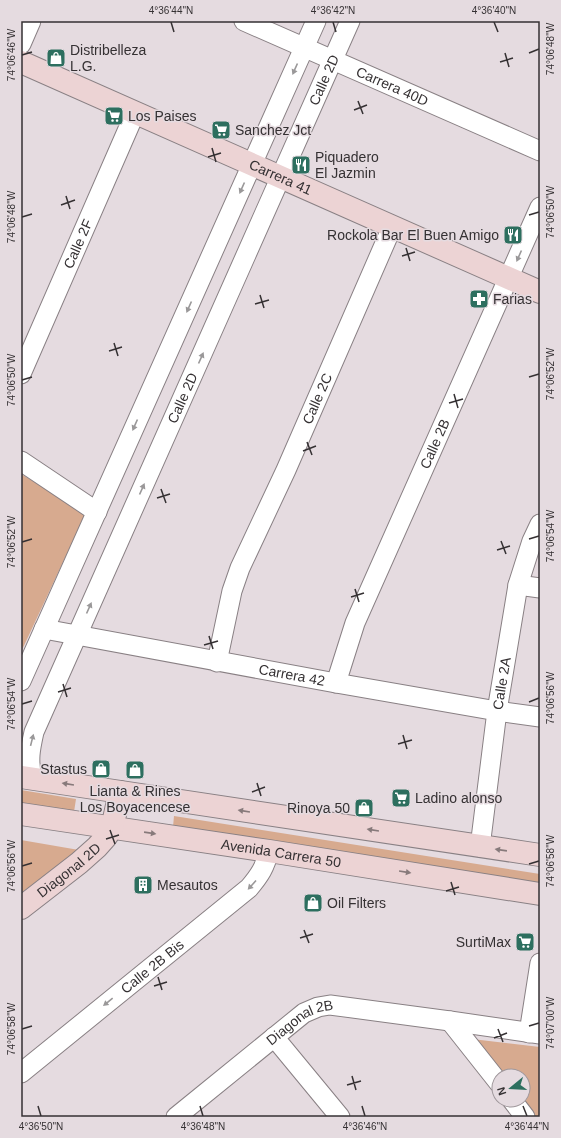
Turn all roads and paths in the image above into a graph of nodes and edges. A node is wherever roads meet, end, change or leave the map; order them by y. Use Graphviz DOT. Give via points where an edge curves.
graph roads {
  1 [pos="31,21"];
  2 [pos="244,21"];
  3 [pos="316,21"];
  4 [pos="350,21"];
  5 [pos="21,44"];
  6 [pos="305,48"];
  7 [pos="333,60"];
  8 [pos="21,62"];
  9 [pos="135,113"];
  10 [pos="540,151"];
  11 [pos="252,165"];
  12 [pos="281,177"];
  13 [pos="540,207"];
  14 [pos="392,226"];
  15 [pos="509,278"];
  16 [pos="540,292"];
  17 [pos="21,374"];
  18 [pos="21,461"];
  19 [pos="97,512"];
  20 [pos="540,524"];
  21 [pos="518,585"];
  22 [pos="540,588"];
  23 [pos="44,629"];
  24 [pos="76,636"];
  25 [pos="217,662"];
  26 [pos="21,681"];
  27 [pos="336,683"];
  28 [pos="497,711"];
  29 [pos="540,717"];
  30 [pos="26,778"];
  31 [pos="120,792"];
  32 [pos="21,814"];
  33 [pos="112,828"];
  34 [pos="480,847"];
  35 [pos="269,851"];
  36 [pos="540,855"];
  37 [pos="540,894"];
  38 [pos="21,908"];
  39 [pos="540,963"];
  40 [pos="450,1021"];
  41 [pos="535,1034"];
  42 [pos="274,1037"];
  43 [pos="21,1073"];
  44 [pos="491,1074"];
  45 [pos="518,1108"];
  46 [pos="177,1117"];
  47 [pos="340,1117"];
  48 [pos="525,1117"];
  1 -- 5 [label="street"];
  2 -- 6 [label="street, Carrera 40D"];
  3 -- 6 [label="street"];
  4 -- 7 [label="street, Calle 2D"];
  6 -- 7 [label="street, Carrera 40D"];
  6 -- 11 [label="street, one-way"];
  7 -- 10 [label="street, Carrera 40D"];
  7 -- 12 [label="street, Calle 2D"];
  8 -- 9 [label="main road, Carrera 41"];
  9 -- 11 [label="main road, Carrera 41"];
  9 -- 17 [label="street, Calle 2F"];
  11 -- 12 [label="main road, Carrera 41"];
  11 -- 19 [label="street, one-way"];
  12 -- 14 [label="main road, Carrera 41"];
  24 -- 12 [label="street, Calle 2D, one-way"];
  13 -- 15 [label="street, Calle 2B, one-way"];
  14 -- 15 [label="main road, Carrera 41"];
  14 -- 25 [label="street, Calle 2C" via="286,470 240,568 232,591"];
  15 -- 16 [label="main road, Carrera 41"];
  15 -- 27 [label="street, Calle 2B" via="355,623"];
  18 -- 19 [label="street"];
  19 -- 23 [label="street"];
  20 -- 21 [label="street, Calle 2A"];
  21 -- 22 [label="street"];
  21 -- 28 [label="street, Calle 2A"];
  23 -- 24 [label="street, Carrera 42"];
  23 -- 26 [label="street"];
  24 -- 25 [label="street, Carrera 42"];
  30 -- 24 [label="street, Calle 2D, one-way" via="34,732"];
  25 -- 27 [label="street, Carrera 42"];
  27 -- 28 [label="street, Carrera 42"];
  28 -- 29 [label="street, Carrera 42"];
  28 -- 34 [label="street, Calle 2A"];
  31 -- 30 [label="main road, one-way"];
  31 -- 33 [label="main road"];
  34 -- 31 [label="main road, one-way"];
  32 -- 33 [label="main road, Avenida Carrera 50"];
  33 -- 35 [label="main road, Avenida Carrera 50, one-way"];
  33 -- 38 [label="main road, Diagonal 2D" via="97,847"];
  36 -- 34 [label="main road, one-way"];
  35 -- 37 [label="main road, Avenida Carrera 50, one-way"];
  35 -- 43 [label="street, Calle 2B Bis, one-way" via="260,876 249,888"];
  39 -- 41 [label="street"];
  40 -- 41 [label="street, Diagonal 2B"];
  40 -- 42 [label="street, Diagonal 2B" via="330,1005 304,1013"];
  40 -- 44 [label="street"];
  42 -- 46 [label="street, Diagonal 2B"];
  42 -- 47 [label="street"];
  45 -- 48 [label="street"];
}
